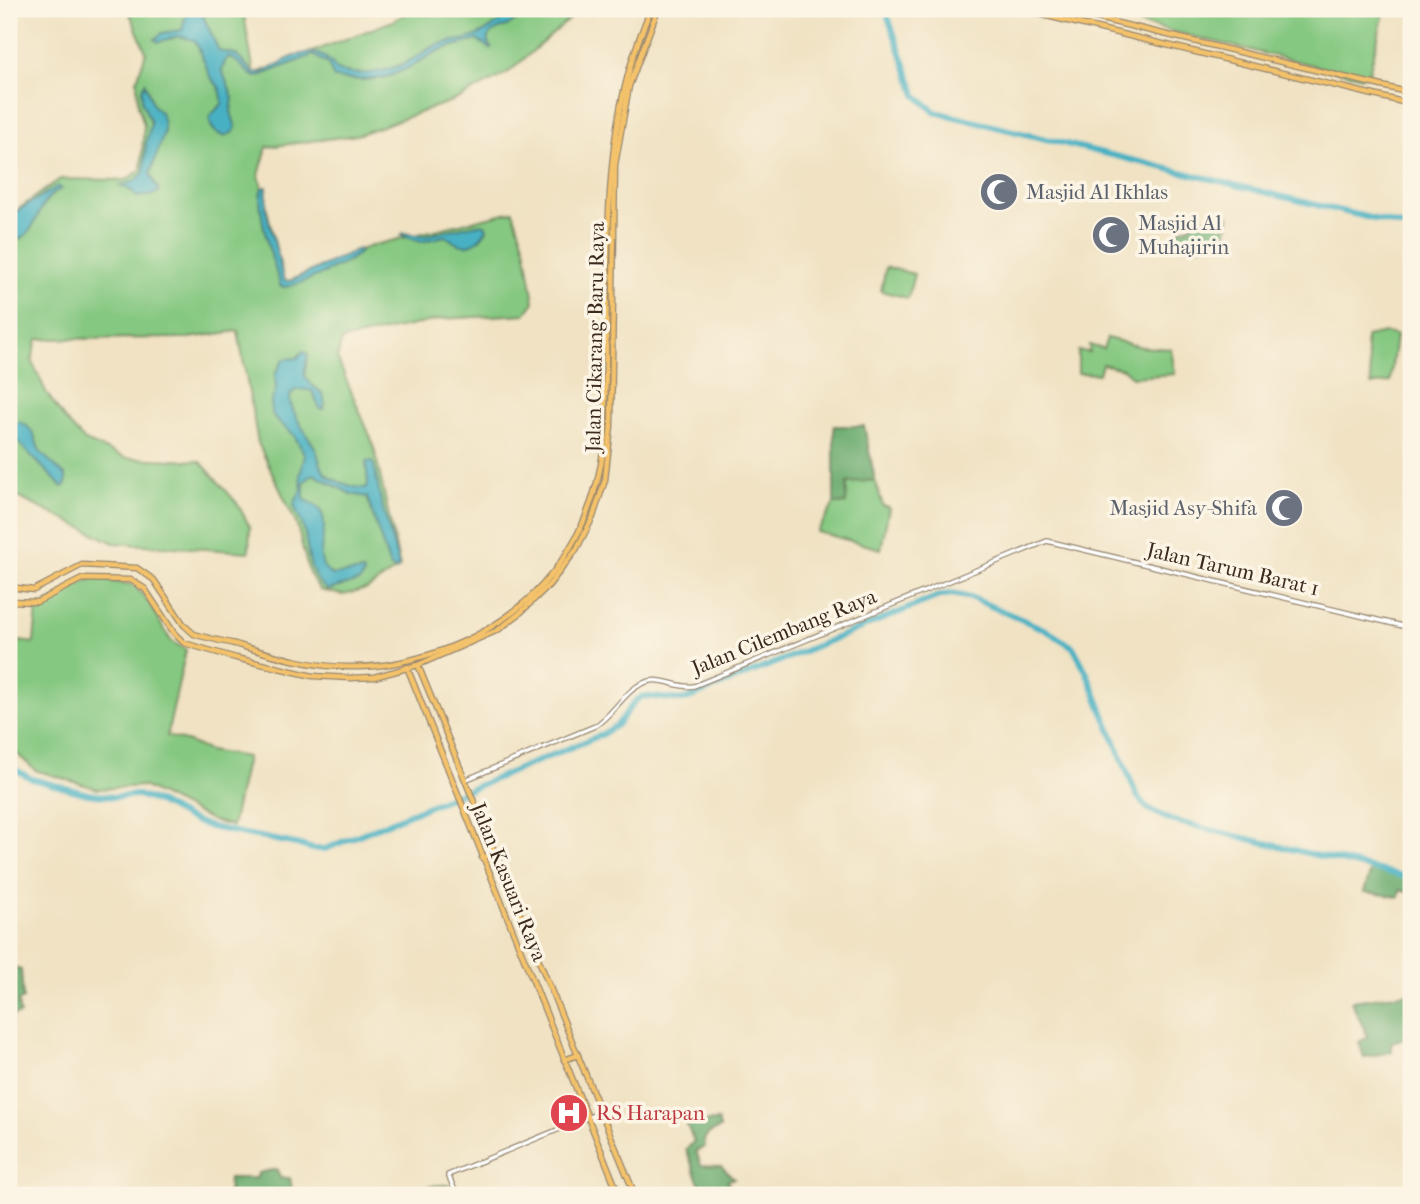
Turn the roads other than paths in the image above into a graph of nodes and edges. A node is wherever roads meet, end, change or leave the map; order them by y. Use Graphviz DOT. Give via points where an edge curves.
graph roads {
  1 [pos="651,9"];
  2 [pos="658,9"];
  3 [pos="1018,9"];
  4 [pos="1059,9"];
  5 [pos="1253,56"];
  6 [pos="1252,66"];
  7 [pos="1411,93"];
  8 [pos="1411,104"];
  9 [pos="613,165"];
  10 [pos="1047,541"];
  11 [pos="9,587"];
  12 [pos="9,601"];
  13 [pos="1411,628"];
  14 [pos="416,662"];
  15 [pos="406,669"];
  16 [pos="424,681"];
  17 [pos="413,685"];
  18 [pos="465,781"];
  19 [pos="495,853"];
  20 [pos="482,858"];
  21 [pos="578,1055"];
  22 [pos="564,1060"];
  23 [pos="601,1112"];
  24 [pos="587,1118"];
  25 [pos="457,1195"];
  26 [pos="619,1195"];
  27 [pos="635,1195"];
  1 -- 9 [label="main road, Jalan Cikarang Baru Raya" via="622,97"];
  2 -- 9 [label="main road, Jalan Cikarang Baru Raya" via="629,86"];
  3 -- 6 [label="main road"];
  4 -- 5 [label="main road"];
  5 -- 6 [label="main road"];
  5 -- 7 [label="main road"];
  6 -- 8 [label="main road"];
  9 -- 14 [label="main road, Jalan Cikarang Baru Raya" via="605,480 593,517 560,572 519,614 498,630"];
  10 -- 13 [label="street, Jalan Tarum Barat 1"];
  10 -- 18 [label="street, Jalan Cilembang Raya" via="694,685 640,684 595,726"];
  11 -- 14 [label="main road" via="34,590 82,565 136,568 149,574 184,625 200,636 335,667"];
  12 -- 15 [label="main road" via="37,602 82,579 124,578 141,585 174,633 195,647 313,676 374,677"];
  14 -- 15 [label="main road"];
  14 -- 16 [label="main road"];
  15 -- 17 [label="main road, Jalan Kasuari Raya"];
  16 -- 17 [label="main road" via="416,680"];
  16 -- 18 [label="main road"];
  17 -- 20 [label="main road, Jalan Kasuari Raya"];
  18 -- 19 [label="main road"];
  19 -- 20 [label="main road"];
  19 -- 21 [label="main road"];
  20 -- 22 [label="main road, Jalan Kasuari Raya"];
  21 -- 22 [label="main road"];
  21 -- 23 [label="main road"];
  22 -- 24 [label="main road, Jalan Kasuari Raya"];
  23 -- 24 [label="street"];
  23 -- 27 [label="main road"];
  24 -- 25 [label="street" via="448,1175"];
  24 -- 26 [label="main road, Jalan Kasuari Raya"];
}
